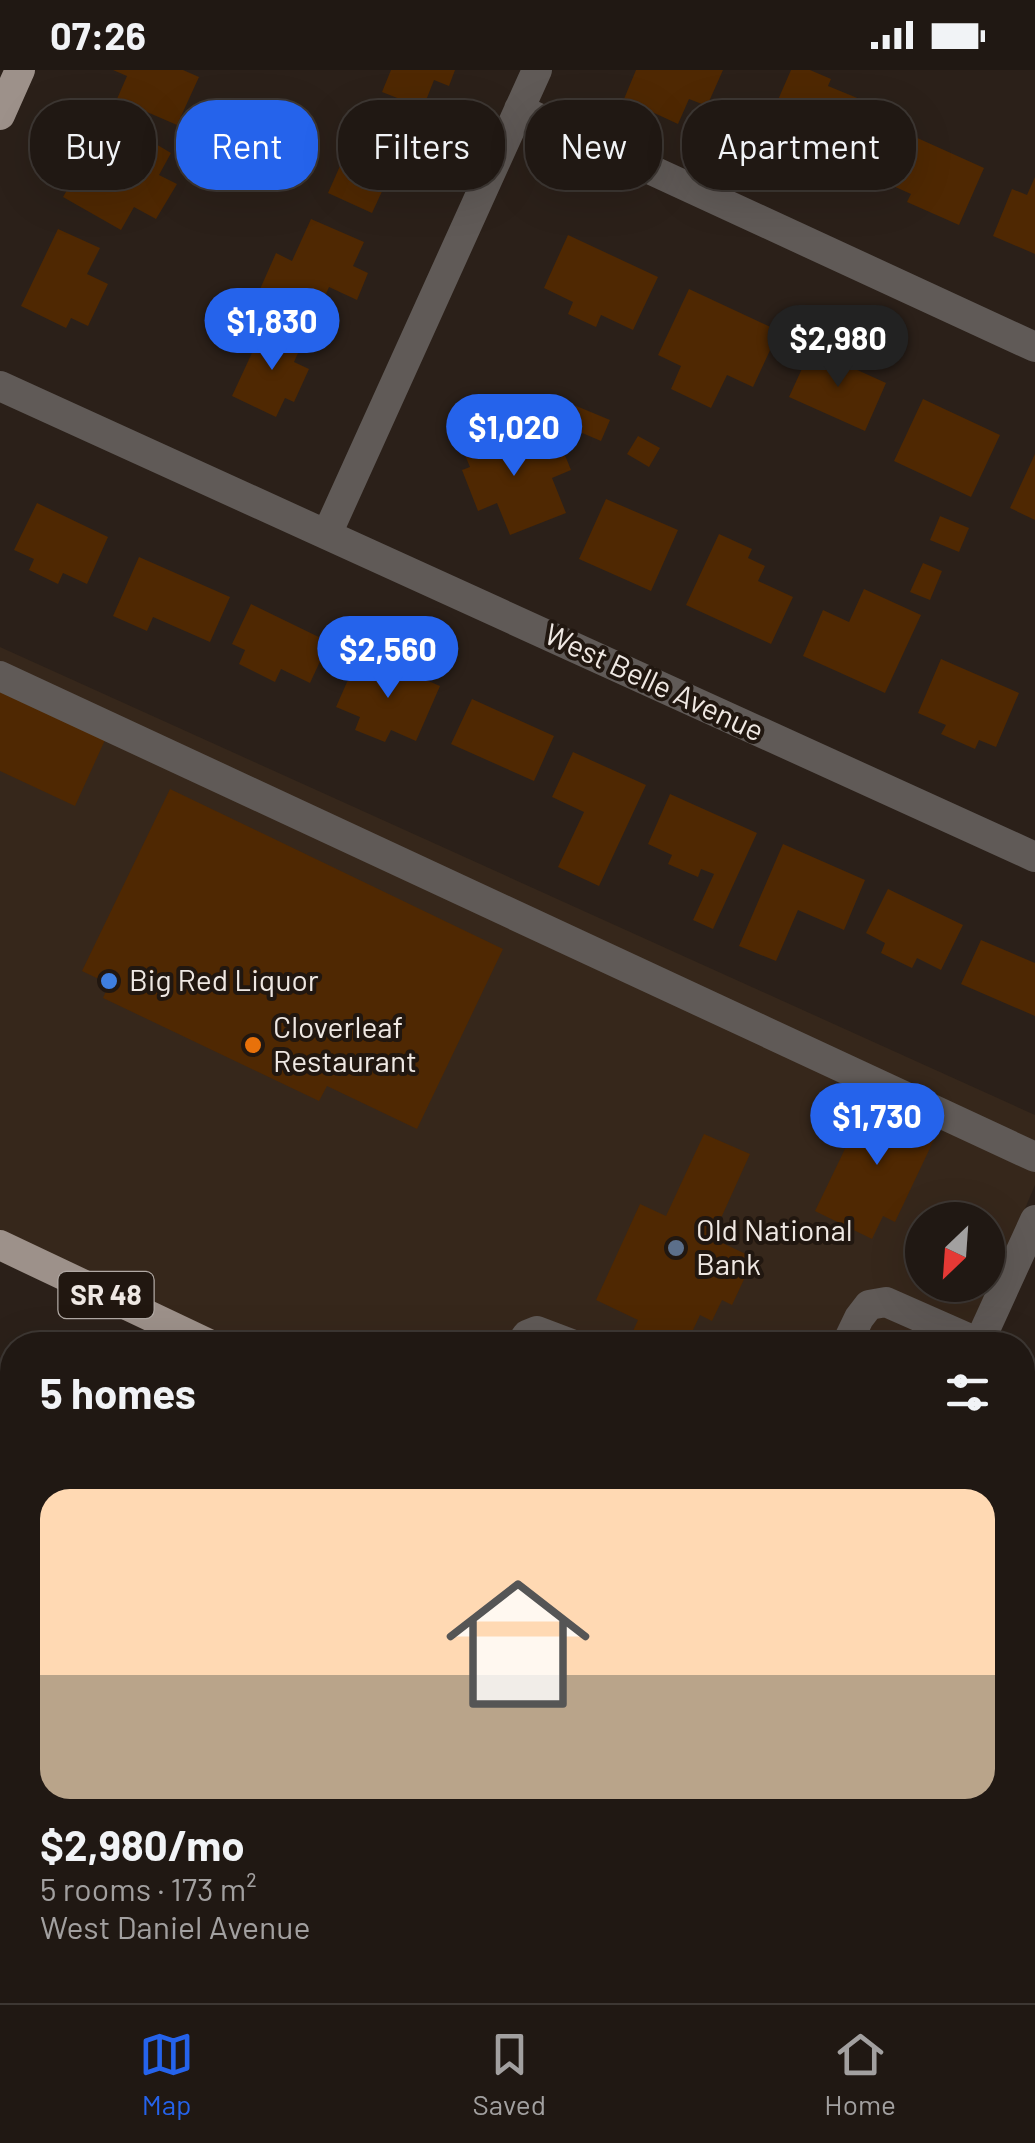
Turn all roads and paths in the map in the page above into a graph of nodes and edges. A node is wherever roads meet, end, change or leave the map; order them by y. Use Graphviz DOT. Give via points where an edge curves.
graph roads {
  1 [pos="20,70"];
  2 [pos="536,70"];
  3 [pos="519,109"];
  4 [pos="0,116"];
  5 [pos="1035,347"];
  6 [pos="0,386"];
  7 [pos="326,534"];
  8 [pos="0,676"];
  9 [pos="1035,857"];
  10 [pos="1035,1156"];
  11 [pos="1035,1220"];
  12 [pos="0,1245"];
  13 [pos="184,1332"];
  14 [pos="852,1332"];
  15 [pos="952,1332"];
  16 [pos="984,1332"];
  1 -- 4 [label="main road"];
  2 -- 3 [label="street"];
  3 -- 5 [label="street"];
  3 -- 7 [label="street"];
  6 -- 7 [label="street, West Belle Avenue"];
  7 -- 9 [label="street, West Belle Avenue"];
  8 -- 10 [label="street"];
  11 -- 16 [label="street"];
  12 -- 13 [label="main road, SR 48"];
  14 -- 15 [label="street" via="870,1304 886,1302"];
}
